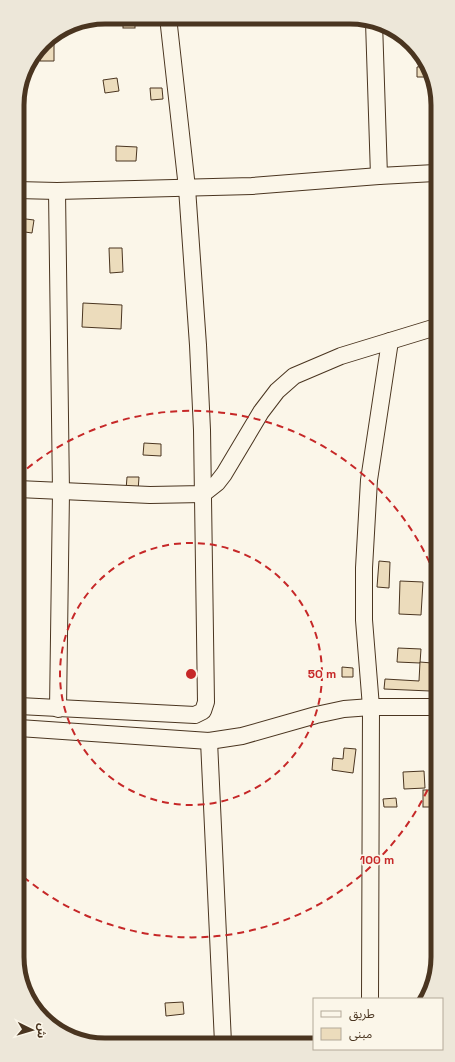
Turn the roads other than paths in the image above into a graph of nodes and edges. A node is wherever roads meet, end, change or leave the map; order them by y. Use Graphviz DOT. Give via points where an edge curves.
graph roads {
  1 [pos="169,24"];
  2 [pos="374,28"];
  3 [pos="431,173"];
  4 [pos="379,176"];
  5 [pos="187,188"];
  6 [pos="24,190"];
  7 [pos="57,191"];
  8 [pos="431,329"];
  9 [pos="390,341"];
  10 [pos="24,489"];
  11 [pos="61,492"];
  12 [pos="203,494"];
  13 [pos="24,706"];
  14 [pos="371,706"];
  15 [pos="431,707"];
  16 [pos="58,709"];
  17 [pos="24,728"];
  18 [pos="208,741"];
  19 [pos="370,998"];
  20 [pos="223,1038"];
  1 -- 5 [label="street"];
  2 -- 4 [label="street"];
  3 -- 4 [label="street"];
  4 -- 5 [label="street"];
  5 -- 7 [label="street"];
  5 -- 12 [label="street" via="199,353"];
  6 -- 7 [label="street"];
  7 -- 11 [label="street"];
  8 -- 9 [label="street"];
  9 -- 12 [label="street" via="341,356 294,376 277,391 261,412 224,474"];
  9 -- 14 [label="street" via="365,520 364,620"];
  10 -- 11 [label="street"];
  11 -- 12 [label="street"];
  11 -- 16 [label="street"];
  12 -- 16 [label="street" via="206,702 203,711 195,715"];
  13 -- 16 [label="street"];
  14 -- 15 [label="street"];
  14 -- 18 [label="street" via="316,715 242,736"];
  14 -- 19 [label="street"];
  17 -- 18 [label="street"];
  18 -- 20 [label="street"];
}
